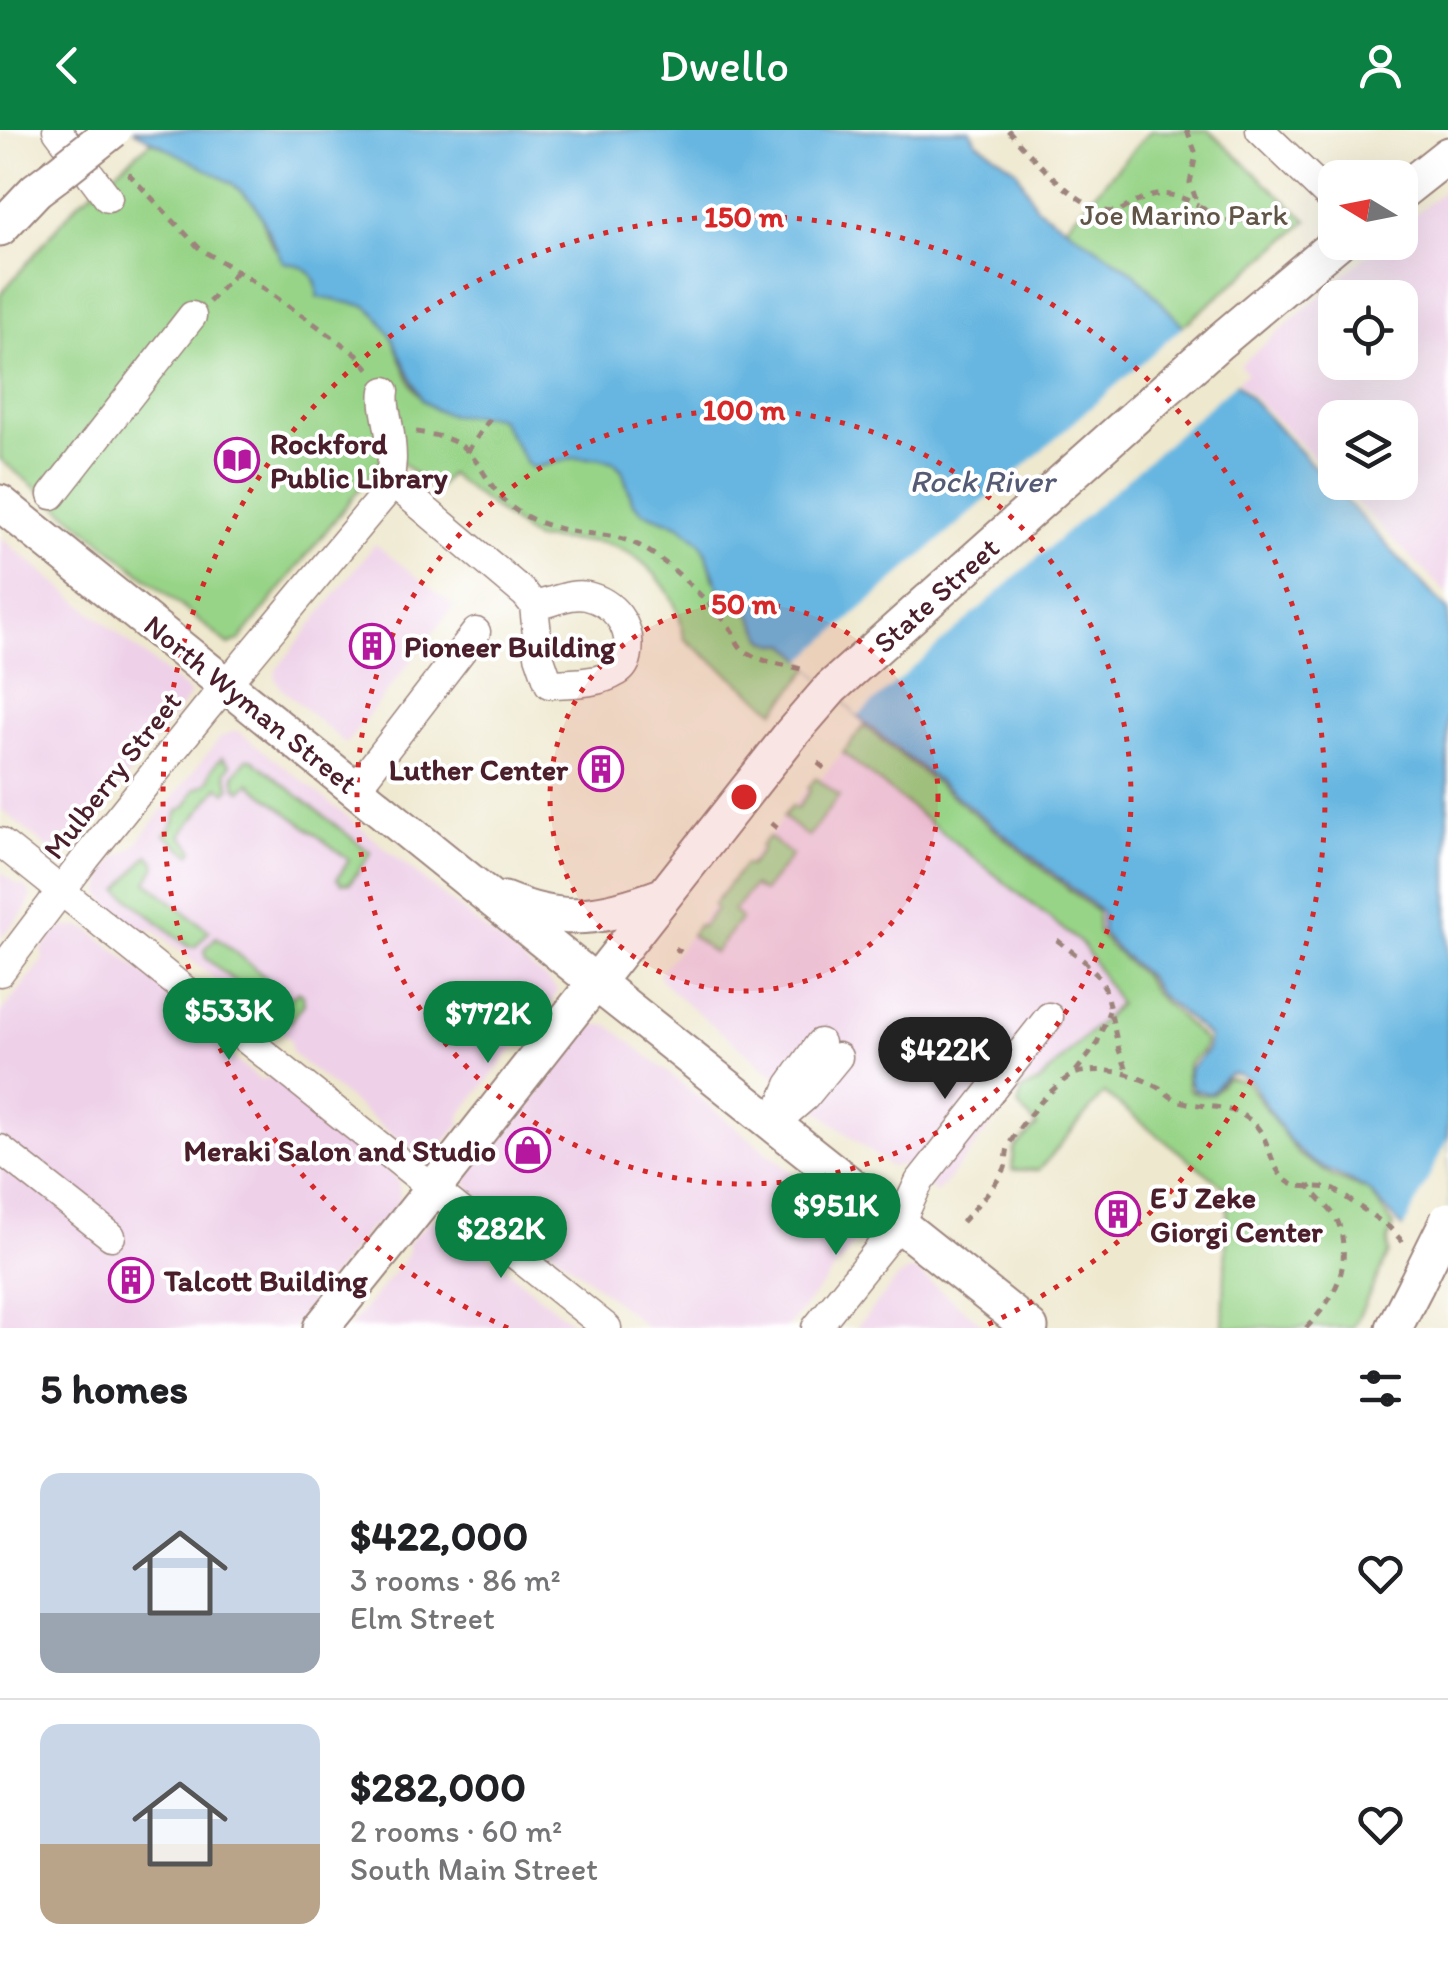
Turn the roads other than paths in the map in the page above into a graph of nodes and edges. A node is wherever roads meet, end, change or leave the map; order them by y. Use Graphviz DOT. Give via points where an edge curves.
graph roads {
  1 [pos="57,130"];
  2 [pos="114,130"];
  3 [pos="1260,130"];
  4 [pos="1448,155"];
  5 [pos="1418,178"];
  6 [pos="1318,186"];
  7 [pos="108,198"];
  8 [pos="0,228"];
  9 [pos="1318,259"];
  10 [pos="192,316"];
  11 [pos="385,391"];
  12 [pos="391,481"];
  13 [pos="52,495"];
  14 [pos="0,503"];
  15 [pos="534,605"];
  16 [pos="476,632"];
  17 [pos="227,684"];
  18 [pos="356,788"];
  19 [pos="0,842"];
  20 [pos="482,890"];
  21 [pos="62,892"];
  22 [pos="663,896"];
  23 [pos="0,972"];
  24 [pos="595,982"];
  25 [pos="1049,1017"];
  26 [pos="829,1050"];
  27 [pos="774,1123"];
  28 [pos="0,1149"];
  29 [pos="433,1189"];
  30 [pos="1448,1220"];
  31 [pos="900,1224"];
  32 [pos="111,1236"];
  33 [pos="321,1328"];
  34 [pos="607,1328"];
  35 [pos="816,1328"];
  36 [pos="1030,1328"];
  37 [pos="1394,1328"];
  1 -- 7 [label="street"];
  2 -- 8 [label="main road, bridge" via="36,190"];
  3 -- 6 [label="street"];
  4 -- 5 [label="main road"];
  9 -- 22 [label="main road, State Street" via="818,679 792,732"];
  10 -- 13 [label="street"];
  11 -- 12 [label="street"];
  12 -- 15 [label="street"];
  12 -- 17 [label="street, Mulberry Street"];
  14 -- 17 [label="main road, North Wyman Street"];
  16 -- 18 [label="street"];
  17 -- 18 [label="main road, North Wyman Street"];
  17 -- 21 [label="street, Mulberry Street"];
  18 -- 20 [label="main road, North Wyman Street"];
  19 -- 21 [label="street"];
  20 -- 22 [label="main road" via="568,916 614,912"];
  20 -- 24 [label="main road, North Wyman Street"];
  21 -- 23 [label="street, Mulberry Street"];
  21 -- 29 [label="street"];
  22 -- 24 [label="main road, State Street"];
  24 -- 27 [label="main road, North Wyman Street"];
  24 -- 29 [label="main road, State Street"];
  25 -- 31 [label="street" via="919,1182"];
  26 -- 27 [label="street" via="790,1085"];
  27 -- 31 [label="main road, North Wyman Street"];
  28 -- 32 [label="street"];
  29 -- 33 [label="main road, State Street"];
  29 -- 34 [label="street"];
  30 -- 37 [label="main road, bridge" via="1414,1268"];
  31 -- 35 [label="street"];
  31 -- 36 [label="main road, North Wyman Street"];
}
